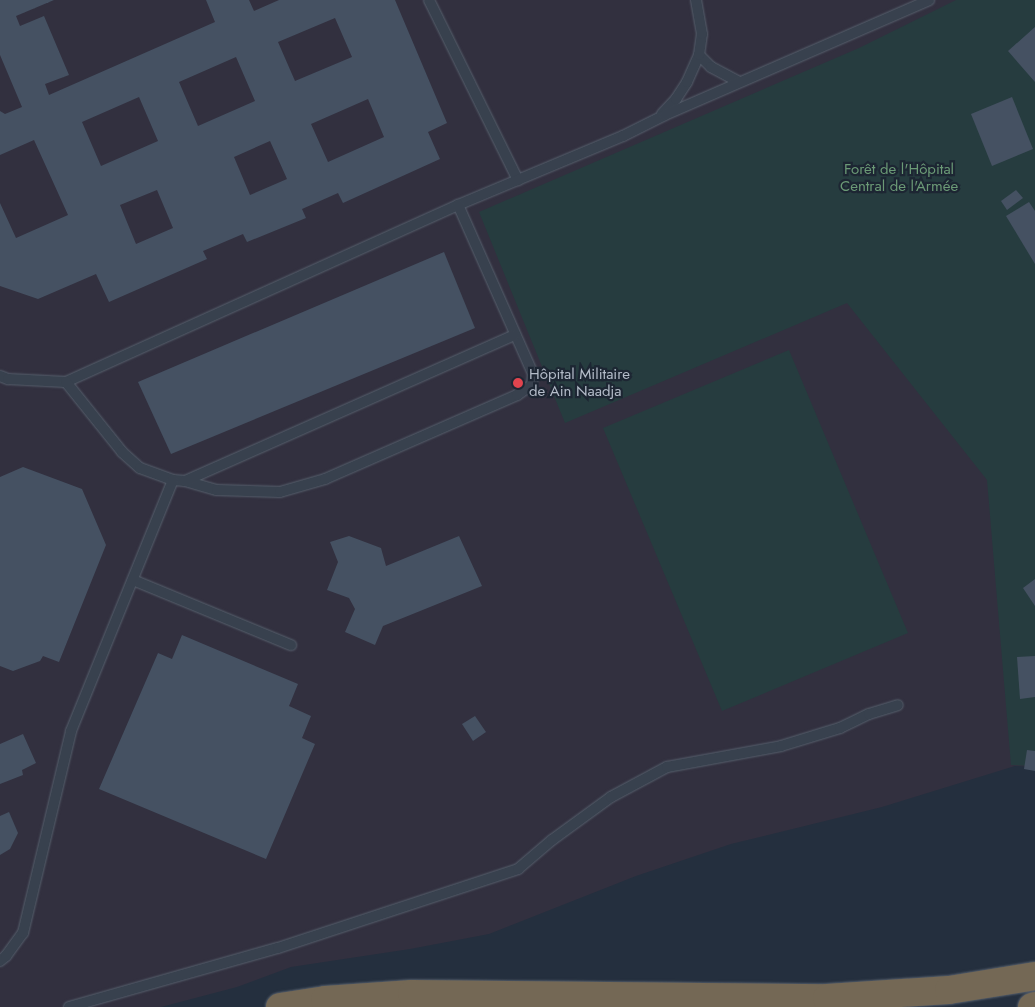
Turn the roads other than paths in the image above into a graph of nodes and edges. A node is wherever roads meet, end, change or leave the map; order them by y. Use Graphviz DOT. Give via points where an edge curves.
graph roads {
  1 [pos="429,0"];
  2 [pos="696,0"];
  3 [pos="929,0"];
  4 [pos="699,55"];
  5 [pos="739,82"];
  6 [pos="658,118"];
  7 [pos="518,180"];
  8 [pos="458,205"];
  9 [pos="515,335"];
  10 [pos="0,376"];
  11 [pos="66,382"];
  12 [pos="173,480"];
  13 [pos="186,481"];
  14 [pos="134,580"];
  15 [pos="291,645"];
  16 [pos="898,705"];
  17 [pos="0,961"];
  18 [pos="1035,976"];
  19 [pos="69,1007"];
  20 [pos="280,1007"];
  1 -- 7 [label="lane"];
  2 -- 4 [label="lane" via="702,34"];
  3 -- 5 [label="lane"];
  4 -- 5 [label="lane" via="711,67"];
  4 -- 6 [label="lane" via="680,93"];
  5 -- 6 [label="lane"];
  6 -- 7 [label="lane"];
  7 -- 8 [label="lane"];
  8 -- 9 [label="lane"];
  8 -- 11 [label="lane"];
  9 -- 13 [label="lane"];
  9 -- 13 [label="lane" via="533,374 532,385 500,402 324,479 280,492 217,490"];
  10 -- 11 [label="lane"];
  11 -- 12 [label="lane" via="122,452 140,468"];
  12 -- 13 [label="lane"];
  12 -- 14 [label="lane"];
  14 -- 15 [label="lane"];
  14 -- 17 [label="lane" via="71,731 23,933"];
  16 -- 19 [label="lane" via="840,728 781,746 667,767 610,797 518,869 278,948"];
  18 -- 20 [label="highway" via="950,990 827,998 412,994 360,996"];
}
